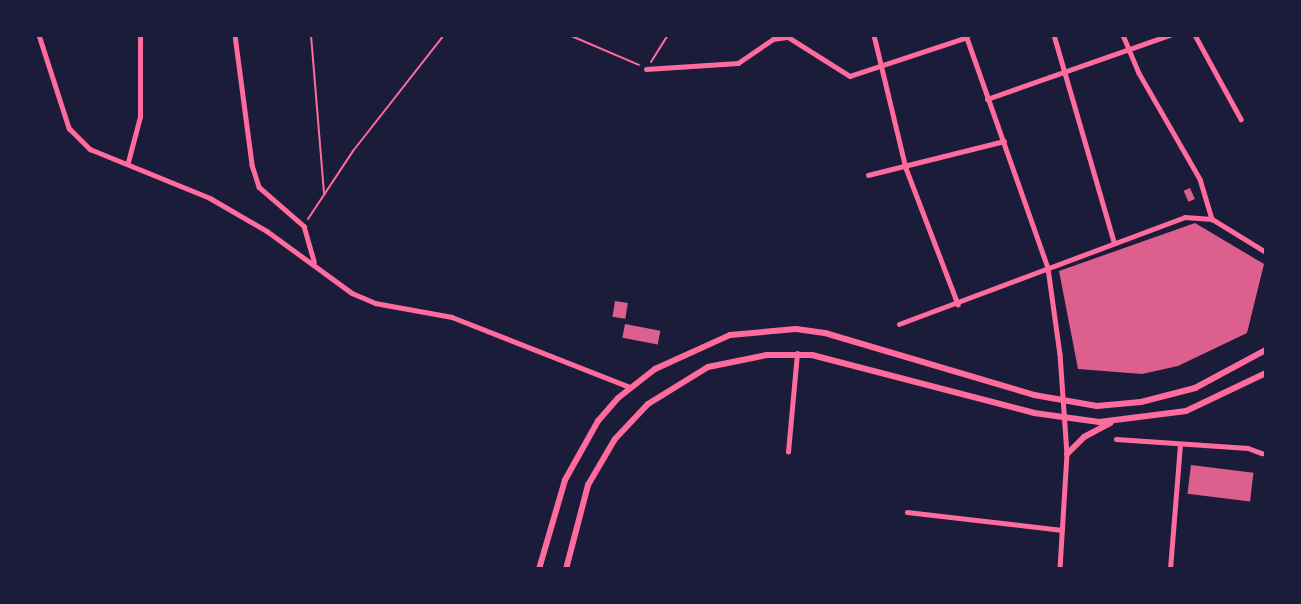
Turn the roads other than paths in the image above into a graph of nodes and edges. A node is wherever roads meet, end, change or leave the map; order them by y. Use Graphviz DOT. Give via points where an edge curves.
graph roads {
  1 [pos="38,35"];
  2 [pos="140,35"];
  3 [pos="235,35"];
  4 [pos="874,35"];
  5 [pos="1054,35"];
  6 [pos="1124,35"];
  7 [pos="1170,35"];
  8 [pos="1195,35"];
  9 [pos="967,36"];
  10 [pos="1128,49"];
  11 [pos="882,68"];
  12 [pos="646,69"];
  13 [pos="1061,71"];
  14 [pos="987,99"];
  15 [pos="1241,118"];
  16 [pos="1004,141"];
  17 [pos="128,162"];
  18 [pos="906,168"];
  19 [pos="867,175"];
  20 [pos="1212,219"];
  21 [pos="1114,242"];
  22 [pos="1266,252"];
  23 [pos="314,263"];
  24 [pos="1048,268"];
  25 [pos="958,304"];
  26 [pos="903,324"];
  27 [pos="1266,350"];
  28 [pos="797,353"];
  29 [pos="1266,373"];
  30 [pos="630,387"];
  31 [pos="1063,403"];
  32 [pos="1063,420"];
  33 [pos="1116,422"];
  34 [pos="1116,439"];
  35 [pos="1180,444"];
  36 [pos="788,452"];
  37 [pos="1264,452"];
  38 [pos="1067,454"];
  39 [pos="1266,462"];
  40 [pos="907,512"];
  41 [pos="1063,530"];
  42 [pos="539,569"];
  43 [pos="566,569"];
  44 [pos="1060,569"];
  45 [pos="1170,569"];
  1 -- 17 [label="street" via="77,141"];
  2 -- 17 [label="street" via="140,117"];
  3 -- 23 [label="street" via="259,187 304,226"];
  4 -- 11 [label="street"];
  5 -- 13 [label="street"];
  6 -- 10 [label="street"];
  7 -- 10 [label="street"];
  8 -- 15 [label="street"];
  9 -- 11 [label="street"];
  9 -- 14 [label="street"];
  10 -- 13 [label="street"];
  10 -- 20 [label="street" via="1200,180"];
  11 -- 12 [label="street" via="850,76 788,37 773,39 738,63"];
  11 -- 18 [label="street"];
  13 -- 14 [label="street"];
  13 -- 21 [label="street"];
  14 -- 16 [label="street"];
  16 -- 18 [label="street"];
  16 -- 24 [label="street"];
  17 -- 23 [label="street" via="210,198"];
  18 -- 19 [label="street"];
  18 -- 25 [label="street"];
  20 -- 21 [label="street" via="1185,217"];
  20 -- 22 [label="street"];
  21 -- 24 [label="street"];
  23 -- 30 [label="street" via="352,293 375,303 452,317"];
  24 -- 25 [label="street"];
  24 -- 31 [label="street"];
  25 -- 26 [label="street"];
  27 -- 31 [label="main road" via="1195,388 1164,397 1119,405"];
  28 -- 32 [label="main road" via="858,363"];
  28 -- 36 [label="street"];
  28 -- 43 [label="main road" via="709,367 668,389 630,419 588,485"];
  29 -- 33 [label="main road" via="1204,405"];
  30 -- 31 [label="main road" via="705,344 730,335 796,329 825,333"];
  30 -- 42 [label="main road" via="598,421 575,460 556,503"];
  31 -- 32 [label="street"];
  32 -- 33 [label="main road"];
  32 -- 38 [label="street"];
  33 -- 38 [label="main road" via="1091,432"];
  34 -- 35 [label="street"];
  35 -- 37 [label="street"];
  35 -- 45 [label="street"];
  37 -- 39 [label="street"];
  38 -- 41 [label="street"];
  40 -- 41 [label="street"];
  41 -- 44 [label="street"];
}
